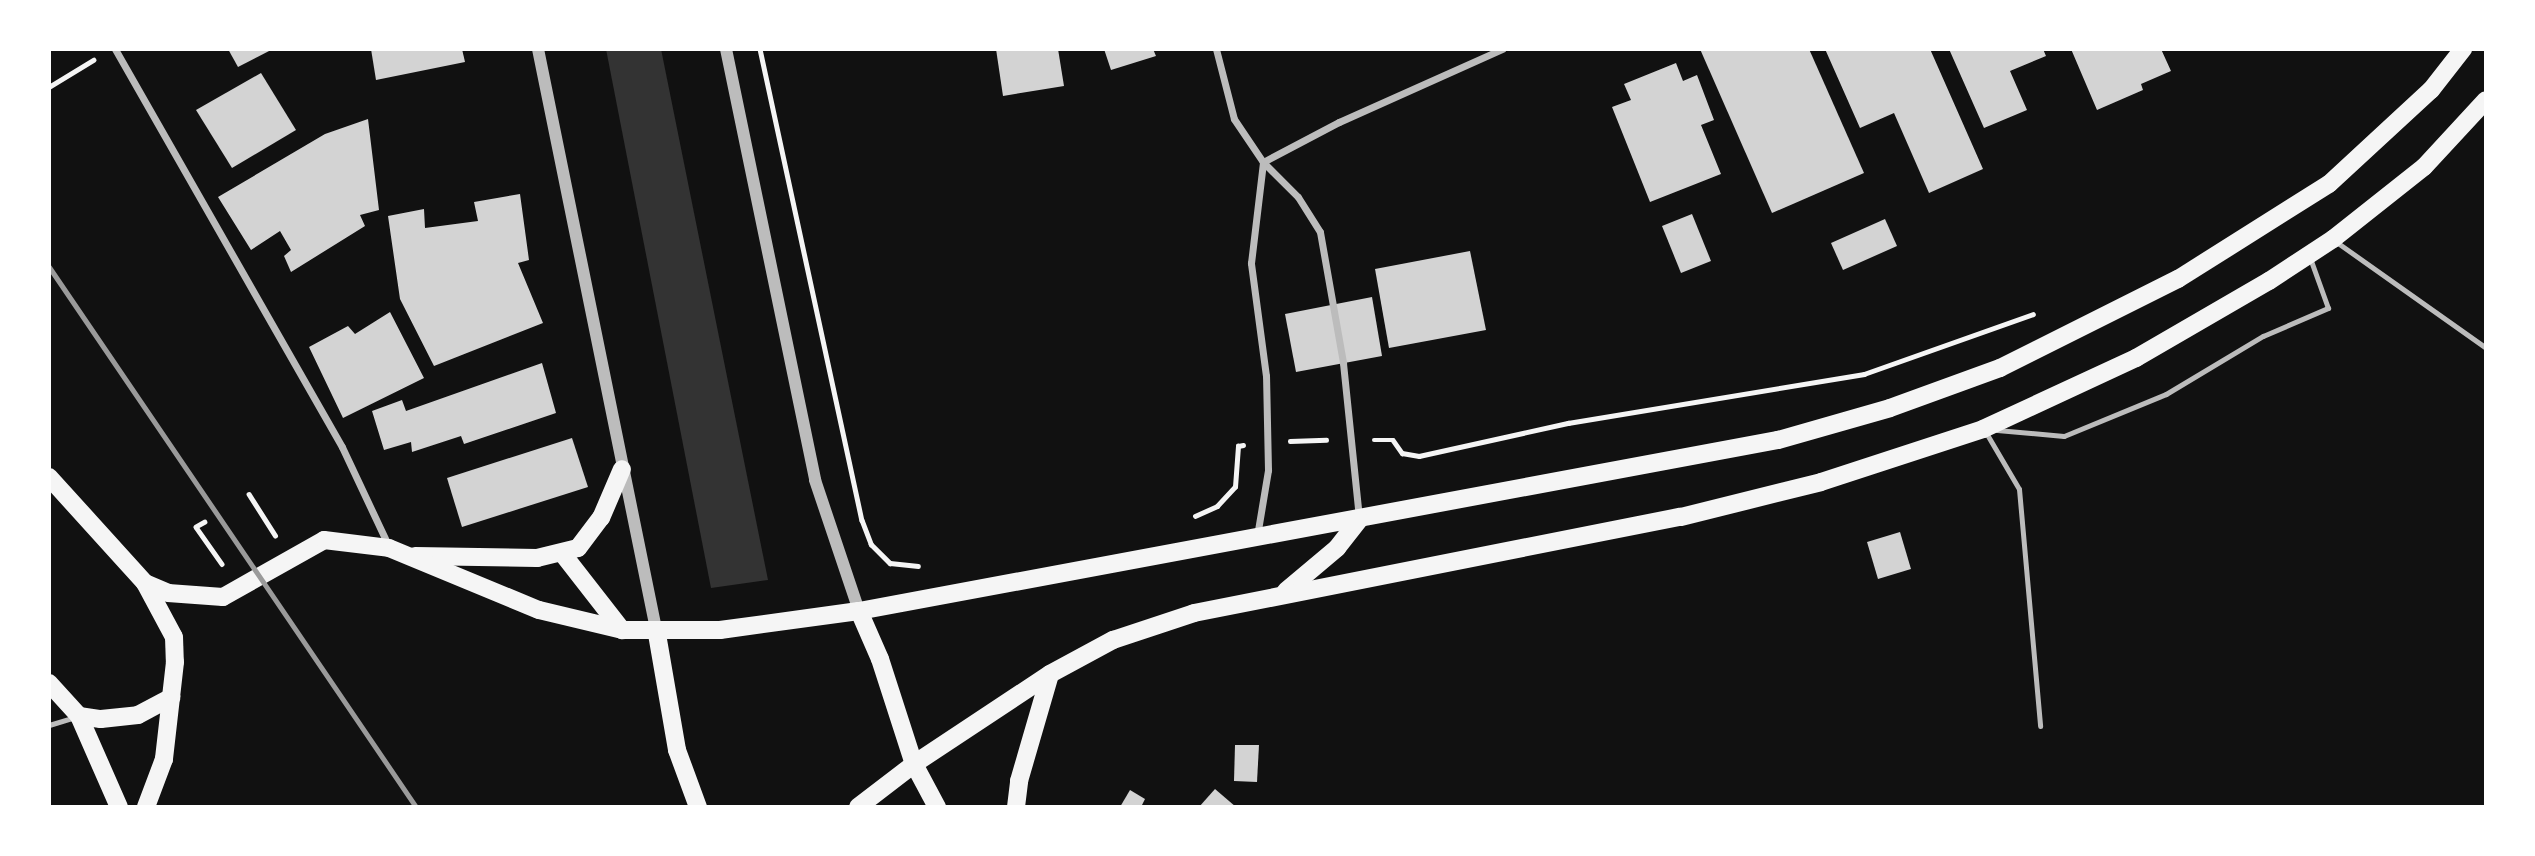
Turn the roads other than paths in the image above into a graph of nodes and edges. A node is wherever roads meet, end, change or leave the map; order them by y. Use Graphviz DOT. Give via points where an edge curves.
graph roads {
  1 [pos="115,49"];
  2 [pos="538,49"];
  3 [pos="726,49"];
  4 [pos="1216,49"];
  5 [pos="1502,49"];
  6 [pos="2463,49"];
  7 [pos="2486,100"];
  8 [pos="1263,162"];
  9 [pos="2333,239"];
  10 [pos="2308,254"];
  11 [pos="2486,348"];
  12 [pos="1983,429"];
  13 [pos="622,469"];
  14 [pos="49,478"];
  15 [pos="1359,520"];
  16 [pos="1257,537"];
  17 [pos="389,548"];
  18 [pos="562,553"];
  19 [pos="409,556"];
  20 [pos="145,583"];
  21 [pos="1280,595"];
  22 [pos="859,611"];
  23 [pos="622,630"];
  24 [pos="657,634"];
  25 [pos="1050,674"];
  26 [pos="49,683"];
  27 [pos="172,697"];
  28 [pos="79,716"];
  29 [pos="49,725"];
  30 [pos="2040,726"];
  31 [pos="914,764"];
  32 [pos="119,807"];
  33 [pos="146,807"];
  34 [pos="698,807"];
  35 [pos="858,807"];
  36 [pos="937,807"];
  37 [pos="1016,807"];
  1 -- 17 [label="street" via="342,447"];
  2 -- 13 [label="street"];
  3 -- 22 [label="street" via="815,480"];
  4 -- 8 [label="street" via="1234,119"];
  5 -- 8 [label="street" via="1339,122"];
  6 -- 15 [label="main road" via="2431,90 2329,184 2178,279 2000,368 1890,408 1778,440"];
  7 -- 9 [label="main road" via="2424,167"];
  8 -- 15 [label="street" via="1298,197 1320,232"];
  8 -- 16 [label="street" via="1251,263 1266,376 1268,441"];
  9 -- 10 [label="main road"];
  9 -- 11 [label="lane"];
  10 -- 12 [label="main road" via="2136,358"];
  10 -- 12 [label="lane" via="2328,307 2263,336 2166,394 2064,436"];
  12 -- 21 [label="main road" via="1746,502"];
  12 -- 30 [label="lane" via="2019,489"];
  13 -- 18 [label="main road" via="592,532 578,548"];
  13 -- 24 [label="street"];
  14 -- 20 [label="main road"];
  15 -- 16 [label="main road"];
  15 -- 21 [label="main road" via="1337,548"];
  16 -- 22 [label="main road"];
  17 -- 19 [label="main road"];
  17 -- 20 [label="main road" via="324,540 223,597 168,593"];
  18 -- 19 [label="main road" via="537,558"];
  18 -- 23 [label="main road"];
  19 -- 23 [label="main road" via="539,610"];
  20 -- 27 [label="main road" via="173,637"];
  21 -- 25 [label="main road" via="1194,612 1113,640"];
  22 -- 24 [label="main road" via="786,623"];
  22 -- 31 [label="main road" via="893,694"];
  23 -- 24 [label="main road"];
  24 -- 34 [label="main road" via="677,750"];
  25 -- 31 [label="main road"];
  25 -- 37 [label="main road" via="1018,781"];
  26 -- 28 [label="main road"];
  27 -- 28 [label="main road" via="138,715"];
  27 -- 33 [label="main road" via="164,758"];
  28 -- 29 [label="lane"];
  28 -- 32 [label="main road"];
  31 -- 35 [label="main road"];
  31 -- 36 [label="main road"];
}
